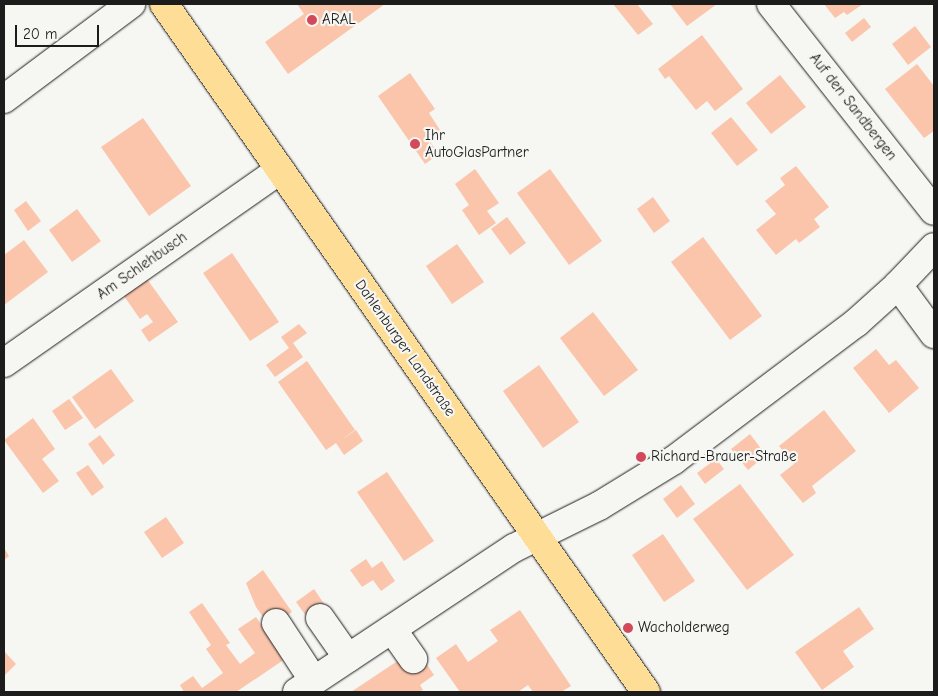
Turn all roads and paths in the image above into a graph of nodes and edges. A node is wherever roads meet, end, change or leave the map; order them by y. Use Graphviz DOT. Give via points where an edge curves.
graph roads {
  1 [pos="131,4"];
  2 [pos="164,4"];
  3 [pos="771,4"];
  4 [pos="4,99"];
  5 [pos="280,170"];
  6 [pos="934,211"];
  7 [pos="934,247"];
  8 [pos="898,285"];
  9 [pos="934,334"];
  10 [pos="4,363"];
  11 [pos="537,537"];
  12 [pos="320,618"];
  13 [pos="276,623"];
  14 [pos="392,629"];
  15 [pos="348,658"];
  16 [pos="413,659"];
  17 [pos="303,689"];
  18 [pos="646,692"];
  1 -- 4 [label="street"];
  2 -- 5 [label="main road, Dahlenburger Landstraße"];
  3 -- 6 [label="street, Auf den Sandbergen"];
  5 -- 10 [label="street, Am Schlehbusch"];
  5 -- 11 [label="main road, Dahlenburger Landstraße"];
  7 -- 8 [label="street"];
  8 -- 9 [label="street"];
  8 -- 11 [label="street" via="856,322 674,460 607,502"];
  11 -- 14 [label="street" via="514,548"];
  11 -- 18 [label="main road, Dahlenburger Landstraße"];
  12 -- 15 [label="street"];
  13 -- 17 [label="street"];
  14 -- 15 [label="street"];
  14 -- 16 [label="street"];
  15 -- 17 [label="street"];
}
